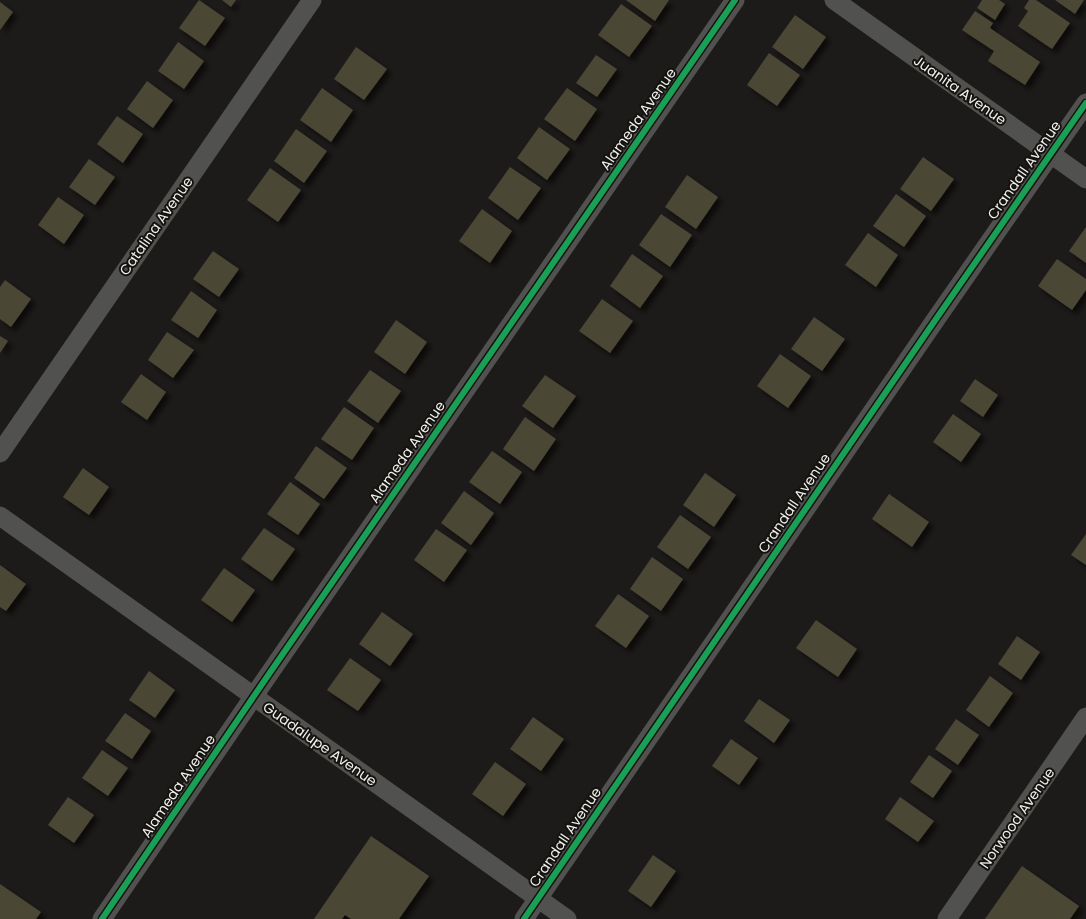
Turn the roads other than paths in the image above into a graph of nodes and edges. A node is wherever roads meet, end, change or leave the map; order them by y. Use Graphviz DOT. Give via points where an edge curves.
graph roads {
  1 [pos="312,0"];
  2 [pos="735,0"];
  3 [pos="834,0"];
  4 [pos="1086,103"];
  5 [pos="1051,154"];
  6 [pos="1086,179"];
  7 [pos="0,453"];
  8 [pos="0,516"];
  9 [pos="254,697"];
  10 [pos="1086,717"];
  11 [pos="538,898"];
  12 [pos="102,919"];
  13 [pos="524,919"];
  14 [pos="566,919"];
  15 [pos="947,919"];
  1 -- 7 [label="street, Catalina Avenue"];
  2 -- 9 [label="street, Alameda Avenue"];
  3 -- 5 [label="street, Juanita Avenue"];
  4 -- 5 [label="street, Crandall Avenue"];
  5 -- 6 [label="street, Juanita Avenue"];
  5 -- 11 [label="street, Crandall Avenue"];
  8 -- 9 [label="street, Guadalupe Avenue"];
  9 -- 11 [label="street, Guadalupe Avenue"];
  9 -- 12 [label="street, Alameda Avenue"];
  10 -- 15 [label="street, Norwood Avenue"];
  11 -- 13 [label="street, Crandall Avenue"];
  11 -- 14 [label="street, Guadalupe Avenue"];
}
